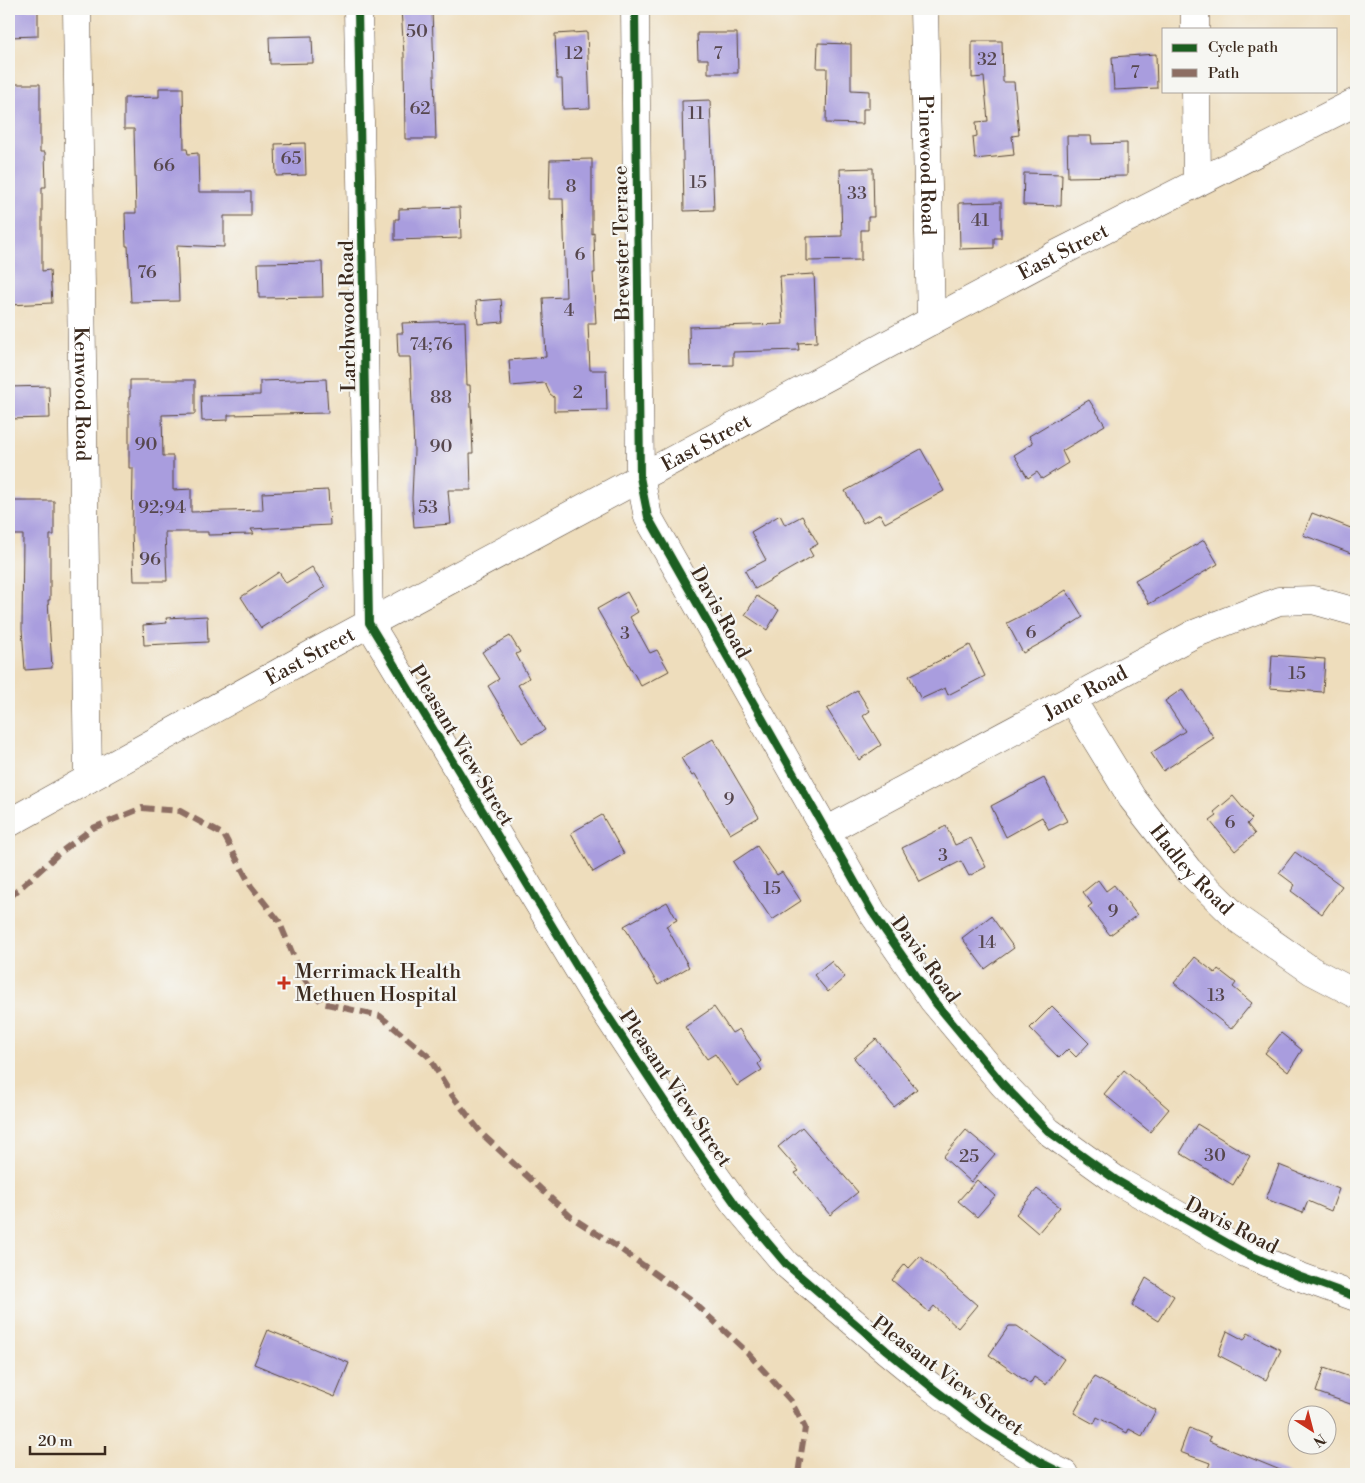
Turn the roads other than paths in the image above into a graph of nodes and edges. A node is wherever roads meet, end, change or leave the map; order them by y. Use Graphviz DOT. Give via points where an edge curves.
graph roads {
  1 [pos="76,9"];
  2 [pos="358,9"];
  3 [pos="634,9"];
  4 [pos="924,9"];
  5 [pos="1195,9"];
  6 [pos="1195,28"];
  7 [pos="1196,92"];
  8 [pos="1356,102"];
  9 [pos="1197,182"];
  10 [pos="931,321"];
  11 [pos="640,477"];
  12 [pos="1356,612"];
  13 [pos="369,624"];
  14 [pos="1072,700"];
  15 [pos="88,779"];
  16 [pos="9,823"];
  17 [pos="826,831"];
  18 [pos="1356,994"];
  19 [pos="1356,1297"];
  20 [pos="1064,1474"];
  1 -- 15 [label="street, Kenwood Road"];
  2 -- 13 [label="street, Larchwood Road"];
  3 -- 11 [label="street, Brewster Terrace"];
  4 -- 10 [label="street, Pinewood Road"];
  5 -- 6 [label="street"];
  7 -- 9 [label="street"];
  8 -- 9 [label="street, East Street"];
  9 -- 10 [label="street, East Street"];
  10 -- 11 [label="street, East Street"];
  11 -- 13 [label="street, East Street"];
  11 -- 17 [label="street, Davis Road" via="648,517"];
  12 -- 14 [label="street, Jane Road" via="1313,600 1279,601 1194,634"];
  13 -- 15 [label="street, East Street"];
  13 -- 20 [label="street, Pleasant View Street" via="591,990 736,1205 786,1264 886,1350 984,1427"];
  14 -- 17 [label="street, Jane Road"];
  14 -- 18 [label="street, Hadley Road" via="1132,798 1188,870 1238,919 1312,971"];
  15 -- 16 [label="street, East Street"];
  17 -- 19 [label="street, Davis Road" via="872,912 933,1000 1048,1131 1116,1180 1243,1252"];
}
